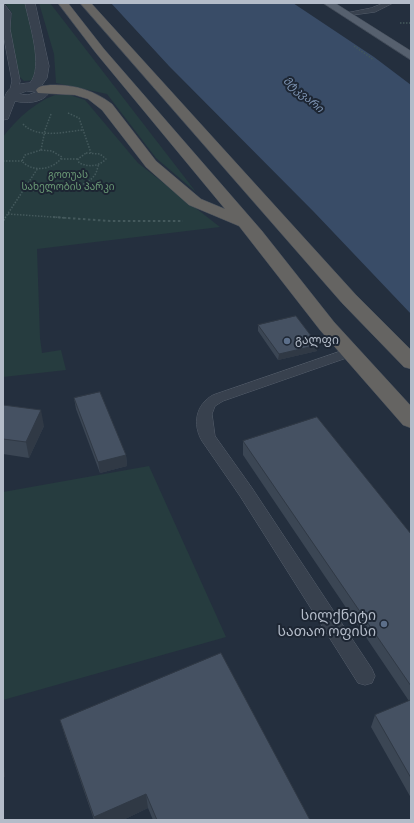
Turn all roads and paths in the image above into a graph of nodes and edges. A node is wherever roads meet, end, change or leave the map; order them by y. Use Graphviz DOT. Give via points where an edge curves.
graph roads {
  1 [pos="30,3"];
  2 [pos="63,3"];
  3 [pos="84,3"];
  4 [pos="328,3"];
  5 [pos="388,3"];
  6 [pos="397,3"];
  7 [pos="4,10"];
  8 [pos="345,14"];
  9 [pos="399,23"];
  10 [pos="411,23"];
  11 [pos="4,24"];
  12 [pos="354,46"];
  13 [pos="411,56"];
  14 [pos="374,60"];
  15 [pos="11,90"];
  16 [pos="37,92"];
  17 [pos="52,110"];
  18 [pos="64,112"];
  19 [pos="3,117"];
  20 [pos="23,118"];
  21 [pos="82,130"];
  22 [pos="45,132"];
  23 [pos="41,150"];
  24 [pos="91,153"];
  25 [pos="62,159"];
  26 [pos="78,159"];
  27 [pos="3,161"];
  28 [pos="22,161"];
  29 [pos="99,164"];
  30 [pos="39,168"];
  31 [pos="24,190"];
  32 [pos="8,214"];
  33 [pos="3,221"];
  34 [pos="186,222"];
  35 [pos="245,223"];
  36 [pos="350,352"];
  37 [pos="411,362"];
  38 [pos="411,420"];
  39 [pos="365,676"];
  1 -- 16 [label="street" via="43,66"];
  2 -- 35 [label="highway" via="100,51"];
  3 -- 37 [label="highway" via="349,299"];
  4 -- 8 [label="main road"];
  5 -- 6 [label="lane"];
  5 -- 8 [label="lane" via="372,10"];
  7 -- 11 [label="lane"];
  8 -- 13 [label="main road"];
  9 -- 10 [label="path"];
  11 -- 15 [label="lane" via="16,81"];
  12 -- 14 [label="path"];
  15 -- 16 [label="street" via="20,99"];
  15 -- 19 [label="street"];
  16 -- 19 [label="street"];
  16 -- 35 [label="highway" via="71,90 92,95 100,100 151,164 195,202"];
  17 -- 22 [label="path"];
  18 -- 21 [label="path" via="79,118"];
  20 -- 22 [label="path" via="26,128"];
  21 -- 22 [label="path"];
  21 -- 24 [label="path"];
  22 -- 23 [label="path"];
  23 -- 25 [label="path" via="57,152"];
  23 -- 28 [label="path" via="29,152"];
  24 -- 26 [label="path"];
  24 -- 29 [label="path" via="105,157 105,161"];
  25 -- 26 [label="path"];
  25 -- 30 [label="path" via="56,164"];
  26 -- 29 [label="path" via="82,164 90,166"];
  27 -- 28 [label="path"];
  28 -- 30 [label="path" via="27,166"];
  29 -- 31 [label="path" via="94,176 77,186 48,192"];
  30 -- 31 [label="path"];
  31 -- 32 [label="path"];
  32 -- 33 [label="path"];
  32 -- 34 [label="path" via="123,222"];
  35 -- 36 [label="highway"];
  36 -- 38 [label="highway"];
  36 -- 39 [label="lane" via="218,398 208,403 204,414 207,437 246,492"];
}
